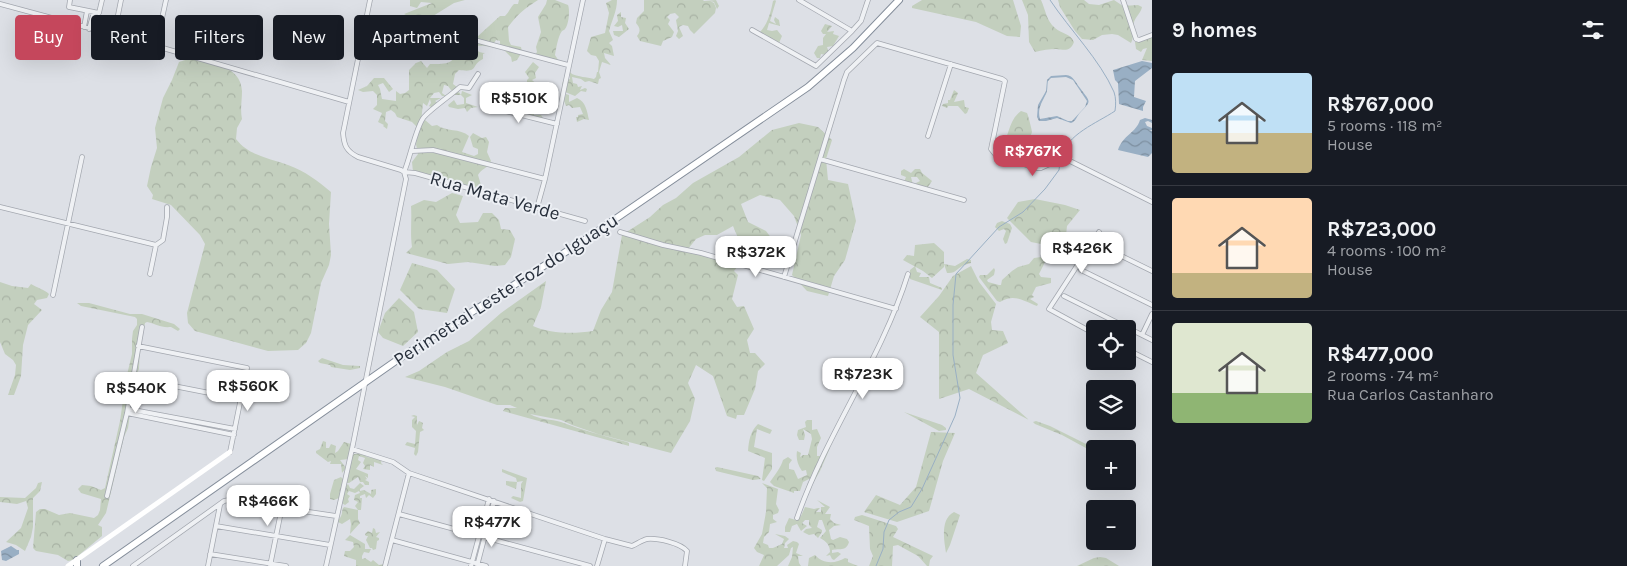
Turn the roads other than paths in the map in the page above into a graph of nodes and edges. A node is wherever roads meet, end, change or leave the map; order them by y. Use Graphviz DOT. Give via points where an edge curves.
graph roads {
  1 [pos="70,0"];
  2 [pos="102,0"];
  3 [pos="121,0"];
  4 [pos="166,0"];
  5 [pos="370,0"];
  6 [pos="583,0"];
  7 [pos="799,0"];
  8 [pos="868,0"];
  9 [pos="899,0"];
  10 [pos="1122,0"];
  11 [pos="0,4"];
  12 [pos="87,10"];
  13 [pos="94,12"];
  14 [pos="118,15"];
  15 [pos="163,15"];
  16 [pos="84,27"];
  17 [pos="90,29"];
  18 [pos="752,30"];
  19 [pos="852,31"];
  20 [pos="1152,35"];
  21 [pos="478,41"];
  22 [pos="165,49"];
  23 [pos="951,64"];
  24 [pos="568,65"];
  25 [pos="478,74"];
  26 [pos="349,102"];
  27 [pos="486,106"];
  28 [pos="557,124"];
  29 [pos="928,136"];
  30 [pos="412,151"];
  31 [pos="82,157"];
  32 [pos="820,159"];
  33 [pos="404,172"];
  34 [pos="545,179"];
  35 [pos="964,200"];
  36 [pos="1152,202"];
  37 [pos="0,207"];
  38 [pos="167,207"];
  39 [pos="537,208"];
  40 [pos="585,222"];
  41 [pos="68,224"];
  42 [pos="620,232"];
  43 [pos="1099,232"];
  44 [pos="156,245"];
  45 [pos="1099,245"];
  46 [pos="1081,270"];
  47 [pos="1152,271"];
  48 [pos="150,274"];
  49 [pos="908,274"];
  50 [pos="784,277"];
  51 [pos="53,295"];
  52 [pos="1064,296"];
  53 [pos="1152,305"];
  54 [pos="896,309"];
  55 [pos="1152,314"];
  56 [pos="142,327"];
  57 [pos="1086,329"];
  58 [pos="1142,335"];
  59 [pos="1152,340"];
  60 [pos="138,346"];
  61 [pos="1136,354"];
  62 [pos="1152,362"];
  63 [pos="133,378"];
  64 [pos="364,384"];
  65 [pos="240,399"];
  66 [pos="127,411"];
  67 [pos="235,429"];
  68 [pos="234,435"];
  69 [pos="352,449"];
  70 [pos="230,452"];
  71 [pos="409,473"];
  72 [pos="285,492"];
  73 [pos="107,496"];
  74 [pos="489,499"];
  75 [pos="494,501"];
  76 [pos="220,505"];
  77 [pos="282,508"];
  78 [pos="399,514"];
  79 [pos="336,516"];
  80 [pos="797,518"];
  81 [pos="216,526"];
  82 [pos="479,535"];
  83 [pos="275,536"];
  84 [pos="485,536"];
  85 [pos="605,539"];
  86 [pos="392,540"];
  87 [pos="330,545"];
  88 [pos="210,554"];
  89 [pos="77,563"];
  90 [pos="471,564"];
  91 [pos="270,565"];
  92 [pos="478,565"];
  93 [pos="68,566"];
  94 [pos="102,566"];
  95 [pos="133,566"];
  96 [pos="208,566"];
  97 [pos="286,566"];
  98 [pos="326,566"];
  99 [pos="385,566"];
  100 [pos="486,566"];
  101 [pos="590,566"];
  102 [pos="597,566"];
  103 [pos="685,566"];
  1 -- 12 [label="street" via="69,7"];
  2 -- 13 [label="street" via="99,13"];
  3 -- 14 [label="street"];
  4 -- 15 [label="street"];
  5 -- 26 [label="street"];
  6 -- 24 [label="street"];
  7 -- 19 [label="street"];
  8 -- 19 [label="street" via="861,21"];
  9 -- 64 [label="highway, Perimetral Leste Foz do Iguaçu" via="853,48 808,87 589,237"];
  10 -- 20 [label="street" via="1136,39"];
  11 -- 16 [label="street"];
  12 -- 13 [label="street"];
  12 -- 16 [label="street"];
  13 -- 17 [label="street"];
  16 -- 17 [label="street"];
  18 -- 19 [label="street" via="816,66"];
  21 -- 24 [label="street"];
  22 -- 26 [label="street"];
  23 -- 29 [label="street"];
  23 -- 32 [label="street" via="877,43 847,72"];
  23 -- 36 [label="street" via="1005,81 991,148 994,154 1040,168 1061,159 1070,161"];
  24 -- 28 [label="street"];
  25 -- 30 [label="street" via="469,88 460,88 423,118"];
  26 -- 33 [label="street, Rua Mata Verde" via="343,133 347,150 358,157"];
  27 -- 28 [label="street"];
  28 -- 34 [label="street"];
  30 -- 33 [label="street"];
  30 -- 34 [label="street" via="433,150"];
  31 -- 41 [label="street"];
  32 -- 35 [label="street"];
  32 -- 50 [label="street"];
  33 -- 39 [label="street, Rua Mata Verde"];
  33 -- 64 [label="street" via="406,179"];
  34 -- 39 [label="street"];
  37 -- 41 [label="street"];
  38 -- 44 [label="street" via="163,240"];
  39 -- 40 [label="street, Rua Mata Verde"];
  41 -- 44 [label="street"];
  41 -- 51 [label="street"];
  42 -- 50 [label="street"];
  43 -- 57 [label="street" via="1049,309"];
  44 -- 48 [label="street"];
  45 -- 47 [label="street"];
  46 -- 53 [label="street"];
  49 -- 54 [label="street"];
  50 -- 54 [label="street"];
  52 -- 58 [label="street"];
  54 -- 80 [label="street" via="810,483"];
  55 -- 58 [label="street"];
  56 -- 60 [label="street"];
  58 -- 59 [label="street"];
  60 -- 63 [label="street"];
  60 -- 65 [label="street" via="247,368"];
  61 -- 62 [label="street"];
  63 -- 65 [label="street"];
  63 -- 66 [label="street"];
  64 -- 69 [label="street"];
  64 -- 94 [label="highway, Perimetral Leste Foz do Iguaçu"];
  65 -- 67 [label="street"];
  66 -- 67 [label="street"];
  66 -- 68 [label="street"];
  66 -- 73 [label="street"];
  67 -- 68 [label="street"];
  68 -- 70 [label="street"];
  69 -- 71 [label="street" via="393,462"];
  69 -- 79 [label="street"];
  70 -- 89 [label="street"];
  71 -- 74 [label="street"];
  71 -- 78 [label="street"];
  72 -- 77 [label="street"];
  74 -- 75 [label="street"];
  74 -- 82 [label="street"];
  75 -- 84 [label="street"];
  75 -- 85 [label="street"];
  76 -- 77 [label="street" via="229,500"];
  76 -- 81 [label="street"];
  76 -- 95 [label="street"];
  77 -- 79 [label="street"];
  77 -- 83 [label="street"];
  78 -- 82 [label="street"];
  78 -- 86 [label="street"];
  79 -- 87 [label="street"];
  81 -- 83 [label="street"];
  81 -- 88 [label="street"];
  82 -- 84 [label="street"];
  82 -- 90 [label="street"];
  83 -- 87 [label="street"];
  83 -- 91 [label="street"];
  84 -- 92 [label="street"];
  84 -- 101 [label="street"];
  85 -- 102 [label="street"];
  85 -- 103 [label="street" via="632,546 652,539 680,546 687,551"];
  86 -- 90 [label="street"];
  86 -- 99 [label="street"];
  87 -- 98 [label="street"];
  88 -- 91 [label="street"];
  88 -- 96 [label="street"];
  89 -- 93 [label="street"];
  90 -- 92 [label="street"];
  91 -- 97 [label="street"];
  92 -- 100 [label="street"];
}
